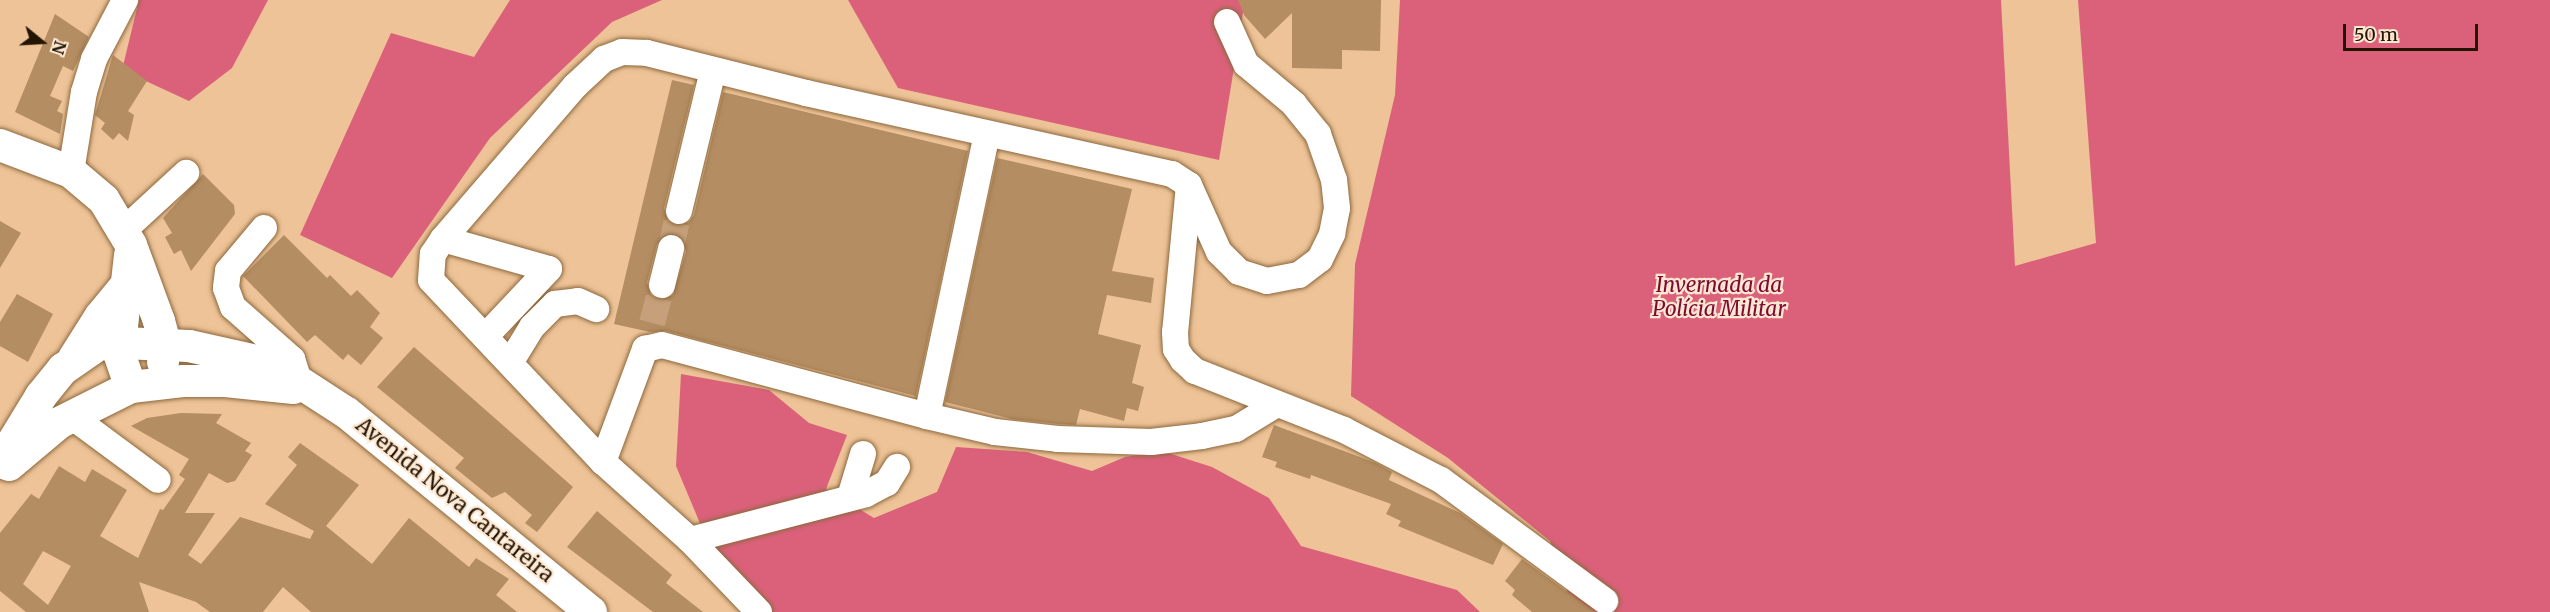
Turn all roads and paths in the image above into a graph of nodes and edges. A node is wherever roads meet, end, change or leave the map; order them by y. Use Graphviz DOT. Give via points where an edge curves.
graph roads {
  1 [pos="125,0"];
  2 [pos="1227,22"];
  3 [pos="713,70"];
  4 [pos="987,134"];
  5 [pos="0,145"];
  6 [pos="71,172"];
  7 [pos="186,173"];
  8 [pos="1189,185"];
  9 [pos="679,211"];
  10 [pos="264,228"];
  11 [pos="127,238"];
  12 [pos="443,239"];
  13 [pos="671,248"];
  14 [pos="128,284"];
  15 [pos="662,285"];
  16 [pos="596,309"];
  17 [pos="652,323"];
  18 [pos="485,337"];
  19 [pos="119,340"];
  20 [pos="165,344"];
  21 [pos="645,349"];
  22 [pos="74,358"];
  23 [pos="510,363"];
  24 [pos="143,386"];
  25 [pos="307,388"];
  26 [pos="1277,404"];
  27 [pos="70,415"];
  28 [pos="927,416"];
  29 [pos="863,454"];
  30 [pos="603,462"];
  31 [pos="0,463"];
  32 [pos="897,467"];
  33 [pos="0,473"];
  34 [pos="158,480"];
  35 [pos="850,497"];
  36 [pos="690,540"];
  37 [pos="1605,600"];
  38 [pos="591,612"];
  39 [pos="759,612"];
  1 -- 6 [label="street" via="94,59 84,92"];
  2 -- 8 [label="street" via="1246,64 1294,104 1318,134 1334,180 1337,208 1332,234 1320,259 1299,275 1267,281 1239,272 1219,252"];
  3 -- 4 [label="street"];
  3 -- 9 [label="street"];
  3 -- 12 [label="street" via="647,53 622,52 604,59 575,86"];
  4 -- 8 [label="street" via="1172,174"];
  4 -- 28 [label="street"];
  5 -- 6 [label="main road"];
  6 -- 11 [label="main road" via="104,200"];
  7 -- 11 [label="street"];
  8 -- 26 [label="street" via="1176,349 1196,371"];
  10 -- 25 [label="street" via="228,271 226,288 233,307 292,359"];
  11 -- 14 [label="main road"];
  11 -- 20 [label="main road"];
  12 -- 18 [label="street" via="433,254 431,280"];
  12 -- 18 [label="street" via="549,268"];
  13 -- 15 [label="street"];
  14 -- 19 [label="main road"];
  14 -- 22 [label="main road" via="100,317"];
  16 -- 23 [label="street" via="578,301 555,304 532,327"];
  17 -- 21 [label="street"];
  18 -- 23 [label="street"];
  19 -- 20 [label="main road, Avenida Nova Cantareira"];
  19 -- 22 [label="main road, Avenida Nova Cantareira" via="102,342"];
  19 -- 24 [label="main road" via="121,363"];
  20 -- 24 [label="main road" via="164,359"];
  20 -- 25 [label="main road, Avenida Nova Cantareira" via="257,361"];
  21 -- 28 [label="street" via="662,345"];
  21 -- 30 [label="street"];
  22 -- 31 [label="main road, Avenida Nova Cantareira" via="40,396"];
  23 -- 30 [label="street"];
  24 -- 25 [label="main road, Avenida Nova Cantareira" via="183,381"];
  24 -- 27 [label="main road, Avenida Nova Cantareira"];
  25 -- 38 [label="main road, Avenida Nova Cantareira" via="377,436"];
  26 -- 28 [label="street" via="1236,429 1150,441 1107,442 995,432"];
  26 -- 37 [label="street" via="1344,430 1441,480"];
  27 -- 33 [label="main road, Avenida Nova Cantareira"];
  27 -- 34 [label="street"];
  29 -- 35 [label="street"];
  30 -- 36 [label="street"];
  32 -- 35 [label="street" via="887,483"];
  35 -- 36 [label="street"];
  36 -- 39 [label="street"];
}
